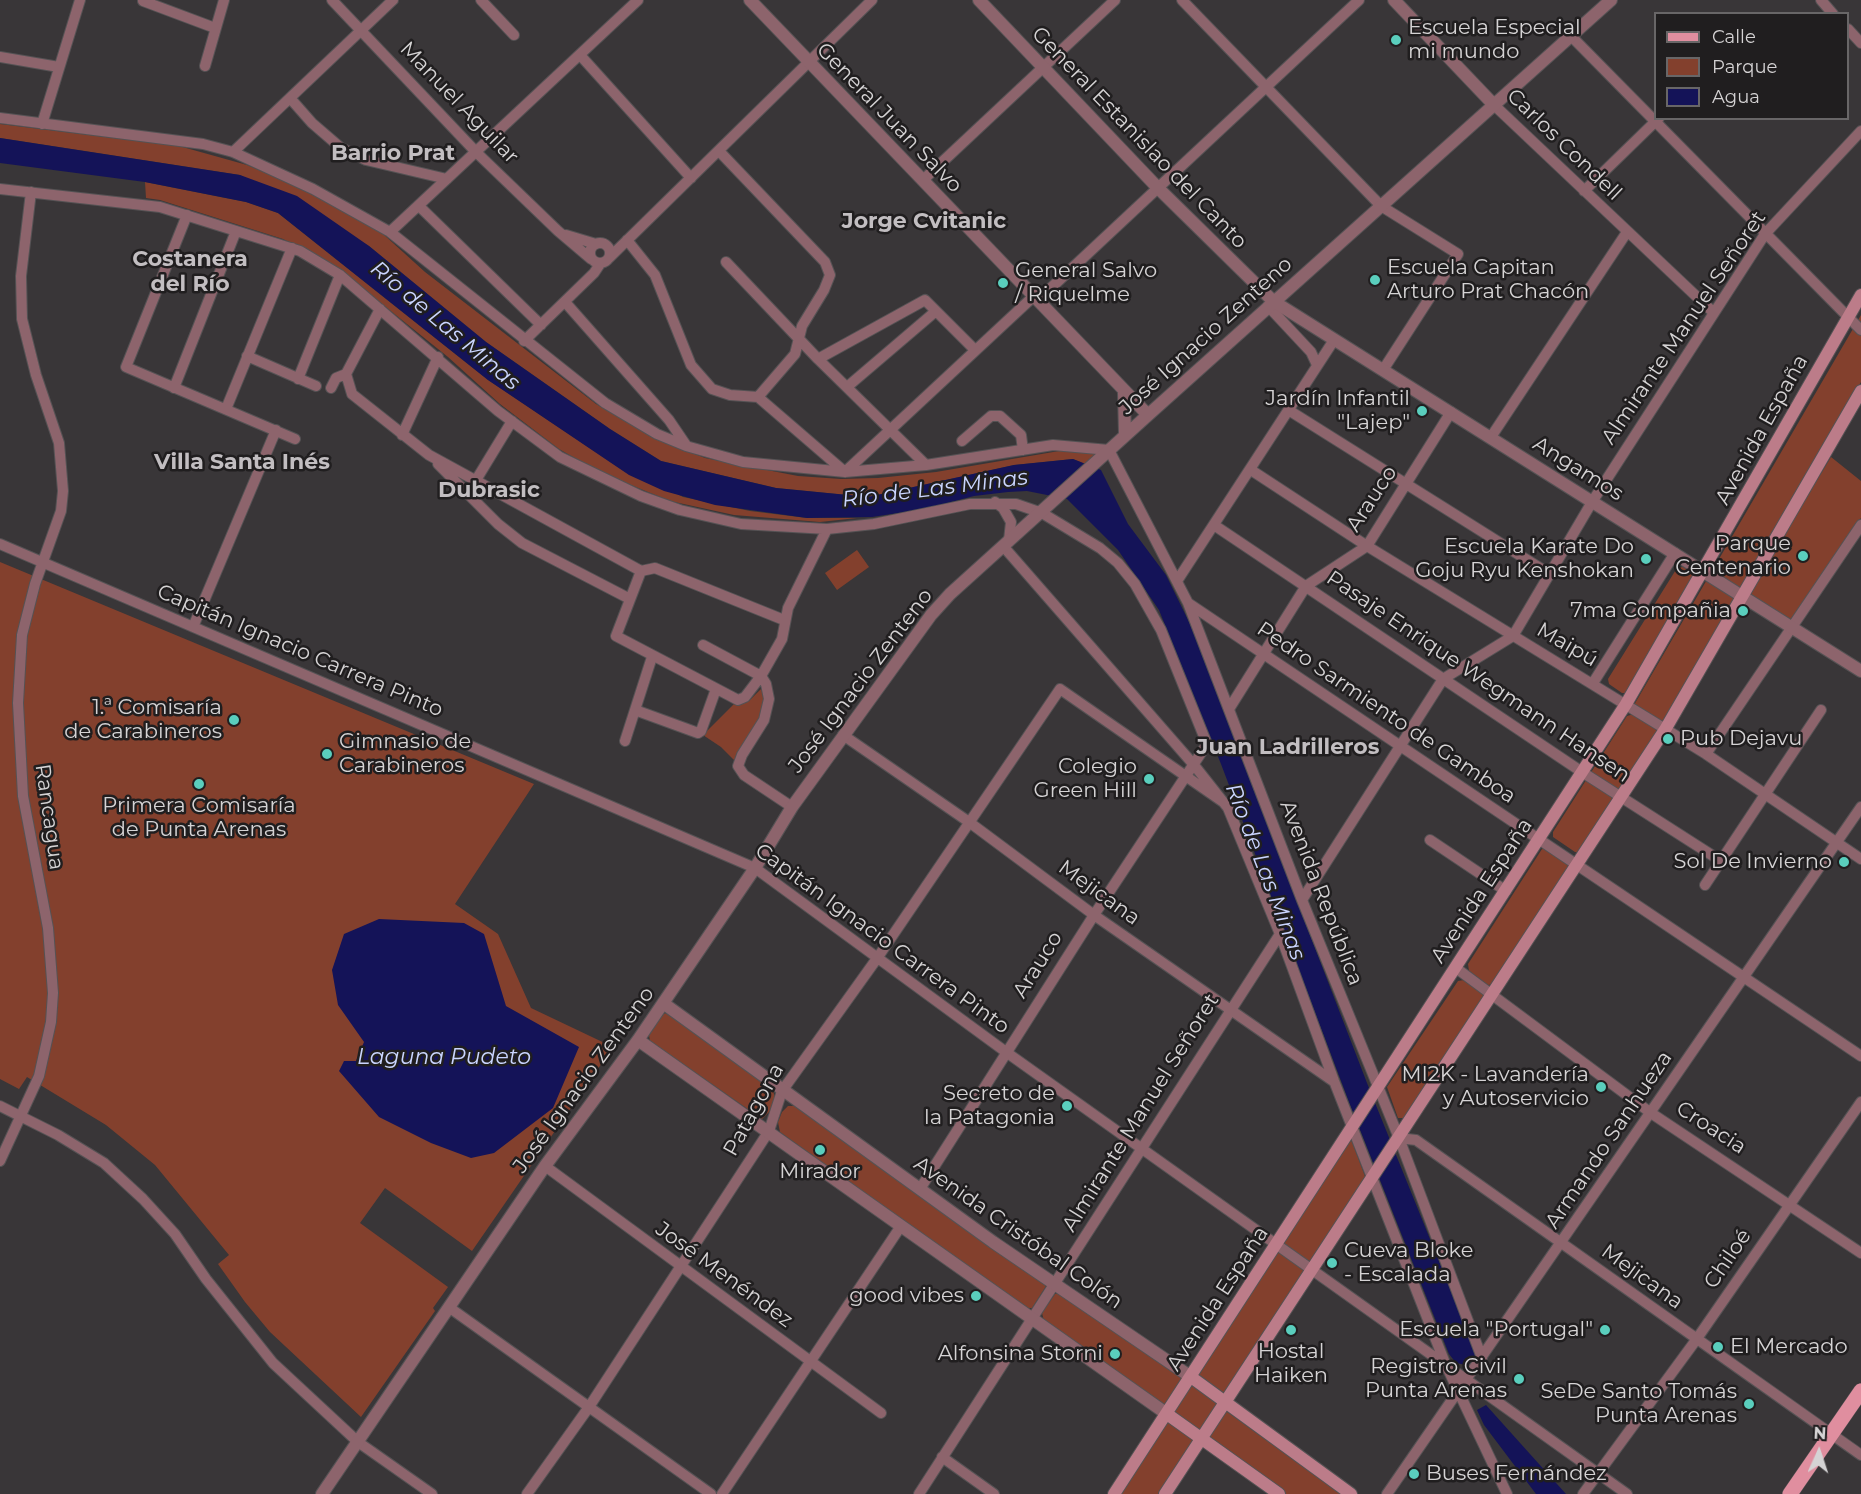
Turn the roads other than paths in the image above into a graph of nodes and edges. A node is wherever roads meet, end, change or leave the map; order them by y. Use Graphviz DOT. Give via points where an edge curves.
graph roads {
  1 [pos="80,0"];
  2 [pos="224,0"];
  3 [pos="332,0"];
  4 [pos="393,0"];
  5 [pos="481,0"];
  6 [pos="638,0"];
  7 [pos="750,0"];
  8 [pos="872,0"];
  9 [pos="979,0"];
  10 [pos="1114,0"];
  11 [pos="1182,0"];
  12 [pos="1359,0"];
  13 [pos="1394,0"];
  14 [pos="1611,0"];
  15 [pos="1821,0"];
  16 [pos="143,1"];
  17 [pos="1831,12"];
  18 [pos="215,28"];
  19 [pos="362,29"];
  20 [pos="1849,30"];
  21 [pos="514,35"];
  22 [pos="1571,36"];
  23 [pos="1861,43"];
  24 [pos="580,55"];
  25 [pos="0,57"];
  26 [pos="809,64"];
  27 [pos="205,66"];
  28 [pos="59,67"];
  29 [pos="1043,68"];
  30 [pos="1267,86"];
  31 [pos="290,98"];
  32 [pos="1493,104"];
  33 [pos="1654,117"];
  34 [pos="0,118"];
  35 [pos="1657,120"];
  36 [pos="42,124"];
  37 [pos="1861,131"];
  38 [pos="718,151"];
  39 [pos="233,152"];
  40 [pos="476,152"];
  41 [pos="691,178"];
  42 [pos="447,179"];
  43 [pos="923,180"];
  44 [pos="1158,188"];
  45 [pos="0,189"];
  46 [pos="1584,191"];
  47 [pos="31,192"];
  48 [pos="418,206"];
  49 [pos="1381,206"];
  50 [pos="187,215"];
  51 [pos="236,231"];
  52 [pos="558,231"];
  53 [pos="390,232"];
  54 [pos="1627,232"];
  55 [pos="1765,234"];
  56 [pos="627,240"];
  57 [pos="600,244"];
  58 [pos="292,248"];
  59 [pos="600,260"];
  60 [pos="726,262"];
  61 [pos="340,275"];
  62 [pos="1861,295"];
  63 [pos="1036,298"];
  64 [pos="565,302"];
  65 [pos="1271,304"];
  66 [pos="380,309"];
  67 [pos="936,311"];
  68 [pos="1714,313"];
  69 [pos="1848,318"];
  70 [pos="541,325"];
  71 [pos="1861,330"];
  72 [pos="799,340"];
  73 [pos="1334,340"];
  74 [pos="524,341"];
  75 [pos="975,350"];
  76 [pos="247,356"];
  77 [pos="438,357"];
  78 [pos="818,359"];
  79 [pos="1317,365"];
  80 [pos="1383,370"];
  81 [pos="346,374"];
  82 [pos="298,379"];
  83 [pos="316,386"];
  84 [pos="847,387"];
  85 [pos="174,388"];
  86 [pos="331,388"];
  87 [pos="1861,391"];
  88 [pos="1124,393"];
  89 [pos="758,397"];
  90 [pos="226,409"];
  91 [pos="1290,411"];
  92 [pos="1451,412"];
  93 [pos="1148,415"];
  94 [pos="512,421"];
  95 [pos="276,430"];
  96 [pos="890,430"];
  97 [pos="402,435"];
  98 [pos="1125,435"];
  99 [pos="1491,437"];
  100 [pos="295,439"];
  101 [pos="962,441"];
  102 [pos="686,446"];
  103 [pos="1023,450"];
  104 [pos="1105,454"];
  105 [pos="429,455"];
  106 [pos="926,465"];
  107 [pos="1251,470"];
  108 [pos="845,472"];
  109 [pos="476,480"];
  110 [pos="1406,483"];
  111 [pos="468,493"];
  112 [pos="995,502"];
  113 [pos="1592,502"];
  114 [pos="1046,509"];
  115 [pos="1214,525"];
  116 [pos="1861,525"];
  117 [pos="827,529"];
  118 [pos="1006,543"];
  119 [pos="0,544"];
  120 [pos="1367,546"];
  121 [pos="1675,553"];
  122 [pos="44,563"];
  123 [pos="641,571"];
  124 [pos="1704,572"];
  125 [pos="1548,573"];
  126 [pos="1177,581"];
  127 [pos="1306,586"];
  128 [pos="1743,597"];
  129 [pos="630,599"];
  130 [pos="1188,603"];
  131 [pos="784,620"];
  132 [pos="194,627"];
  133 [pos="1791,629"];
  134 [pos="1513,636"];
  135 [pos="703,645"];
  136 [pos="1262,653"];
  137 [pos="652,657"];
  138 [pos="1861,671"];
  139 [pos="761,676"];
  140 [pos="1443,680"];
  141 [pos="1593,683"];
  142 [pos="717,689"];
  143 [pos="1626,704"];
  144 [pos="1229,709"];
  145 [pos="635,710"];
  146 [pos="1821,710"];
  147 [pos="1665,728"];
  148 [pos="843,735"];
  149 [pos="625,741"];
  150 [pos="1399,745"];
  151 [pos="1706,754"];
  152 [pos="1194,765"];
  153 [pos="1582,772"];
  154 [pos="1185,778"];
  155 [pos="1765,795"];
  156 [pos="1622,796"];
  157 [pos="1226,804"];
  158 [pos="792,807"];
  159 [pos="1861,807"];
  160 [pos="969,822"];
  161 [pos="1430,840"];
  162 [pos="1538,840"];
  163 [pos="1837,843"];
  164 [pos="1861,859"];
  165 [pos="1721,861"];
  166 [pos="1577,865"];
  167 [pos="755,867"];
  168 [pos="1705,885"];
  169 [pos="1506,891"];
  170 [pos="1302,900"];
  171 [pos="1094,915"];
  172 [pos="1280,934"];
  173 [pos="878,957"];
  174 [pos="1456,968"];
  175 [pos="1744,976"];
  176 [pos="1492,994"];
  177 [pos="663,1003"];
  178 [pos="1230,1008"];
  179 [pos="639,1040"];
  180 [pos="1006,1052"];
  181 [pos="1861,1056"];
  182 [pos="1334,1081"];
  183 [pos="782,1092"];
  184 [pos="1377,1092"];
  185 [pos="1861,1102"];
  186 [pos="0,1106"];
  187 [pos="1651,1113"];
  188 [pos="21,1117"];
  189 [pos="1354,1126"];
  190 [pos="769,1131"];
  191 [pos="1397,1141"];
  192 [pos="1143,1148"];
  193 [pos="0,1161"];
  194 [pos="545,1166"];
  195 [pos="1373,1177"];
  196 [pos="920,1189"];
  197 [pos="1790,1203"];
  198 [pos="901,1226"];
  199 [pos="1562,1243"];
  200 [pos="1276,1245"];
  201 [pos="1861,1253"];
  202 [pos="681,1268"];
  203 [pos="1312,1270"];
  204 [pos="1056,1283"];
  205 [pos="450,1308"];
  206 [pos="1032,1318"];
  207 [pos="1696,1340"];
  208 [pos="1482,1358"];
  209 [pos="811,1362"];
  210 [pos="1444,1362"];
  211 [pos="1191,1377"];
  212 [pos="1466,1378"];
  213 [pos="1861,1391"];
  214 [pos="1457,1392"];
  215 [pos="1227,1402"];
  216 [pos="589,1407"];
  217 [pos="881,1413"];
  218 [pos="1167,1414"];
  219 [pos="1832,1433"];
  220 [pos="1201,1439"];
  221 [pos="358,1442"];
  222 [pos="1861,1455"];
  223 [pos="942,1457"];
  224 [pos="1596,1473"];
  225 [pos="322,1494"];
  226 [pos="432,1494"];
  227 [pos="527,1494"];
  228 [pos="711,1494"];
  229 [pos="722,1494"];
  230 [pos="919,1494"];
  231 [pos="994,1494"];
  232 [pos="1114,1494"];
  233 [pos="1165,1494"];
  234 [pos="1279,1494"];
  235 [pos="1351,1494"];
  236 [pos="1387,1494"];
  237 [pos="1507,1494"];
  238 [pos="1582,1494"];
  239 [pos="1627,1494"];
  240 [pos="1790,1494"];
  1 -- 28 [label="street"];
  2 -- 18 [label="street"];
  3 -- 19 [label="street, Manuel Aguilar"];
  4 -- 19 [label="street"];
  5 -- 21 [label="street"];
  6 -- 24 [label="street"];
  7 -- 26 [label="street, General Juan Salvo"];
  8 -- 26 [label="street"];
  9 -- 29 [label="street, General Estanislao del Canto"];
  10 -- 29 [label="street"];
  11 -- 30 [label="street"];
  12 -- 30 [label="street"];
  13 -- 32 [label="street, Carlos Condell"];
  14 -- 22 [label="street, José Ignacio Zenteno"];
  15 -- 17 [label="street"];
  16 -- 18 [label="street"];
  18 -- 27 [label="street"];
  19 -- 31 [label="street"];
  19 -- 40 [label="street, Manuel Aguilar"];
  20 -- 23 [label="street"];
  22 -- 32 [label="street, José Ignacio Zenteno"];
  22 -- 33 [label="street"];
  24 -- 40 [label="street"];
  24 -- 41 [label="street"];
  25 -- 28 [label="street"];
  26 -- 38 [label="street"];
  26 -- 43 [label="street, General Juan Salvo"];
  28 -- 36 [label="street"];
  29 -- 43 [label="street"];
  29 -- 44 [label="street, General Estanislao del Canto"];
  30 -- 44 [label="street"];
  30 -- 49 [label="street"];
  31 -- 39 [label="street"];
  31 -- 42 [label="street" via="341,148 366,160"];
  32 -- 46 [label="street, Carlos Condell"];
  32 -- 49 [label="street, José Ignacio Zenteno"];
  34 -- 36 [label="street"];
  35 -- 46 [label="street"];
  35 -- 55 [label="street"];
  36 -- 39 [label="street" via="178,140"];
  37 -- 55 [label="street, Almirante Manuel Señoret"];
  38 -- 41 [label="street"];
  38 -- 72 [label="street" via="825,262 830,275 802,326"];
  39 -- 53 [label="street" via="313,189"];
  40 -- 42 [label="street"];
  40 -- 52 [label="street, Manuel Aguilar"];
  41 -- 56 [label="street"];
  42 -- 48 [label="street"];
  43 -- 63 [label="street, General Juan Salvo"];
  44 -- 63 [label="street"];
  44 -- 65 [label="street, General Estanislao del Canto"];
  45 -- 47 [label="street"];
  46 -- 54 [label="street, Carlos Condell"];
  47 -- 50 [label="street" via="140,204"];
  47 -- 122 [label="street, Rancagua" via="21,267 22,319 26,343 59,443 63,470 62,511"];
  48 -- 53 [label="street"];
  48 -- 70 [label="street"];
  49 -- 65 [label="street, José Ignacio Zenteno"];
  49 -- 80 [label="street" via="1458,254"];
  50 -- 51 [label="street"];
  50 -- 85 [label="street" via="126,367"];
  51 -- 58 [label="street"];
  51 -- 85 [label="street"];
  52 -- 57 [label="street, Manuel Aguilar"];
  52 -- 59 [label="street, Manuel Aguilar"];
  53 -- 74 [label="street"];
  54 -- 68 [label="street, Carlos Condell"];
  54 -- 99 [label="street"];
  55 -- 68 [label="street, Almirante Manuel Señoret"];
  55 -- 69 [label="street"];
  56 -- 57 [label="street"];
  56 -- 59 [label="street"];
  56 -- 89 [label="street" via="655,275 691,365 720,393"];
  57 -- 59 [label="street" via="591,248"];
  57 -- 59 [label="street" via="610,251"];
  58 -- 61 [label="street"];
  58 -- 76 [label="street"];
  59 -- 64 [label="street"];
  60 -- 72 [label="street"];
  61 -- 66 [label="street"];
  61 -- 82 [label="street"];
  62 -- 69 [label="main road, Avenida España"];
  63 -- 75 [label="street"];
  63 -- 88 [label="street, General Juan Salvo"];
  64 -- 70 [label="street"];
  64 -- 102 [label="street" via="669,420"];
  65 -- 73 [label="street, Angamos"];
  65 -- 79 [label="street" via="1311,352"];
  65 -- 93 [label="street, José Ignacio Zenteno"];
  66 -- 77 [label="street"];
  66 -- 81 [label="street"];
  67 -- 75 [label="street"];
  67 -- 78 [label="street" via="925,300"];
  67 -- 84 [label="street"];
  68 -- 113 [label="street, Almirante Manuel Señoret"];
  69 -- 71 [label="street"];
  69 -- 124 [label="main road, Avenida España"];
  70 -- 74 [label="street"];
  72 -- 78 [label="street"];
  72 -- 89 [label="street" via="795,354"];
  73 -- 79 [label="street"];
  73 -- 80 [label="street, Angamos"];
  74 -- 102 [label="street" via="629,420"];
  75 -- 96 [label="street"];
  76 -- 82 [label="street"];
  76 -- 90 [label="street"];
  77 -- 94 [label="street"];
  77 -- 97 [label="street"];
  78 -- 84 [label="street"];
  79 -- 91 [label="street"];
  80 -- 92 [label="street, Angamos"];
  81 -- 86 [label="street" via="336,378"];
  81 -- 97 [label="street" via="352,394"];
  82 -- 83 [label="street"];
  84 -- 96 [label="street"];
  85 -- 90 [label="street"];
  87 -- 128 [label="main road"];
  88 -- 93 [label="street, General Juan Salvo"];
  88 -- 98 [label="street"];
  89 -- 108 [label="street"];
  90 -- 95 [label="street"];
  91 -- 107 [label="street"];
  91 -- 110 [label="street"];
  92 -- 99 [label="street, Angamos"];
  92 -- 110 [label="street, Arauco"];
  93 -- 98 [label="street, José Ignacio Zenteno"];
  94 -- 109 [label="street"];
  94 -- 117 [label="street" via="560,457 640,496 680,510 741,524"];
  95 -- 100 [label="street"];
  95 -- 132 [label="street"];
  96 -- 106 [label="street"];
  96 -- 108 [label="street"];
  97 -- 105 [label="street"];
  98 -- 104 [label="street, José Ignacio Zenteno"];
  99 -- 113 [label="street, Angamos"];
  101 -- 103 [label="street" via="991,416 1000,416 1021,435"];
  102 -- 108 [label="street" via="743,462"];
  103 -- 104 [label="street" via="1053,445"];
  103 -- 106 [label="street"];
  104 -- 114 [label="street, José Ignacio Zenteno"];
  104 -- 126 [label="street, Avenida República"];
  105 -- 109 [label="street"];
  105 -- 111 [label="street"];
  106 -- 108 [label="street"];
  107 -- 115 [label="street"];
  107 -- 120 [label="street, Maipú"];
  109 -- 111 [label="street"];
  109 -- 123 [label="street"];
  110 -- 120 [label="street, Arauco"];
  110 -- 125 [label="street"];
  111 -- 129 [label="street" via="522,543"];
  112 -- 114 [label="street"];
  112 -- 117 [label="street" via="874,525"];
  112 -- 118 [label="street" via="1011,522"];
  113 -- 121 [label="street, Angamos"];
  113 -- 125 [label="street, Almirante Manuel Señoret"];
  114 -- 118 [label="street, José Ignacio Zenteno"];
  114 -- 152 [label="street, Arauco" via="1118,563 1136,585 1161,630 1207,744"];
  115 -- 126 [label="street"];
  115 -- 127 [label="street, Pasaje Enrique Wegmann Hansen"];
  116 -- 133 [label="street"];
  117 -- 131 [label="street"];
  118 -- 148 [label="street, José Ignacio Zenteno" via="931,615"];
  118 -- 152 [label="street"];
  119 -- 122 [label="street, Capitán Ignacio Carrera Pinto"];
  120 -- 127 [label="street, Arauco"];
  120 -- 134 [label="street, Maipú"];
  121 -- 124 [label="street, Angamos"];
  121 -- 141 [label="street"];
  122 -- 132 [label="street, Capitán Ignacio Carrera Pinto"];
  122 -- 188 [label="street, Rancagua" via="22,635 18,703 23,796 48,928 53,993 46,1052"];
  123 -- 129 [label="street"];
  123 -- 131 [label="street" via="655,568"];
  124 -- 128 [label="street, Angamos"];
  124 -- 143 [label="main road, Avenida España"];
  125 -- 134 [label="street, Almirante Manuel Señoret"];
  126 -- 130 [label="street, Avenida República"];
  127 -- 136 [label="street, Arauco"];
  127 -- 140 [label="street, Pasaje Enrique Wegmann Hansen"];
  128 -- 133 [label="street, Angamos"];
  128 -- 147 [label="main road"];
  129 -- 137 [label="street" via="616,636"];
  130 -- 136 [label="street, Pedro Sarmiento de Gamboa"];
  130 -- 144 [label="street, Avenida República"];
  131 -- 139 [label="street" via="782,639"];
  132 -- 167 [label="street, Capitán Ignacio Carrera Pinto"];
  133 -- 138 [label="street, Angamos"];
  133 -- 151 [label="street"];
  134 -- 140 [label="street, Almirante Manuel Señoret"];
  134 -- 141 [label="street, Maipú"];
  135 -- 139 [label="street"];
  136 -- 144 [label="street, Arauco"];
  136 -- 150 [label="street, Pedro Sarmiento de Gamboa"];
  137 -- 142 [label="street"];
  137 -- 145 [label="street"];
  139 -- 142 [label="street" via="738,700"];
  139 -- 158 [label="street" via="768,699 766,714 738,766 744,775"];
  140 -- 150 [label="street, Almirante Manuel Señoret"];
  140 -- 153 [label="street, Pasaje Enrique Wegmann Hansen"];
  141 -- 143 [label="street, Maipú"];
  142 -- 145 [label="street" via="698,733"];
  143 -- 147 [label="street, Maipú"];
  143 -- 153 [label="main road, Avenida España"];
  144 -- 170 [label="street, Avenida República"];
  145 -- 149 [label="street"];
  146 -- 155 [label="street"];
  147 -- 151 [label="street, Maipú"];
  147 -- 156 [label="main road"];
  148 -- 158 [label="street, José Ignacio Zenteno"];
  148 -- 160 [label="street, Mejicana"];
  150 -- 162 [label="street, Pedro Sarmiento de Gamboa"];
  150 -- 170 [label="street, Almirante Manuel Señoret"];
  151 -- 155 [label="street, Maipú"];
  152 -- 154 [label="street, Arauco"];
  152 -- 157 [label="street"];
  153 -- 156 [label="street, Pasaje Enrique Wegmann Hansen"];
  153 -- 162 [label="main road, Avenida España"];
  154 -- 157 [label="street"];
  154 -- 160 [label="street, Patagona" via="1060,689"];
  154 -- 171 [label="street, Arauco"];
  155 -- 163 [label="street, Maipú"];
  155 -- 165 [label="street"];
  156 -- 165 [label="street, Pasaje Enrique Wegmann Hansen"];
  156 -- 166 [label="main road"];
  157 -- 172 [label="street"];
  158 -- 167 [label="street, José Ignacio Zenteno"];
  159 -- 163 [label="street, Armando Sanhueza"];
  160 -- 171 [label="street, Mejicana"];
  160 -- 173 [label="street, Patagona"];
  161 -- 169 [label="street"];
  162 -- 166 [label="street, Pedro Sarmiento de Gamboa"];
  162 -- 169 [label="main road, Avenida España"];
  163 -- 164 [label="street, Maipú"];
  163 -- 175 [label="street, Armando Sanhueza"];
  165 -- 168 [label="street"];
  166 -- 175 [label="street, Pedro Sarmiento de Gamboa"];
  166 -- 176 [label="main road"];
  167 -- 173 [label="street, Capitán Ignacio Carrera Pinto"];
  167 -- 177 [label="street, José Ignacio Zenteno"];
  169 -- 174 [label="main road, Avenida España"];
  170 -- 184 [label="street, Avenida República"];
  171 -- 178 [label="street, Mejicana"];
  171 -- 180 [label="street, Arauco"];
  172 -- 178 [label="street, Almirante Manuel Señoret"];
  172 -- 182 [label="street"];
  173 -- 180 [label="street, Capitán Ignacio Carrera Pinto"];
  173 -- 183 [label="street, Patagona"];
  174 -- 176 [label="street, Croacia"];
  174 -- 184 [label="main road, Avenida España"];
  175 -- 181 [label="street, Pedro Sarmiento de Gamboa"];
  175 -- 187 [label="street, Armando Sanhueza"];
  176 -- 187 [label="street, Croacia"];
  176 -- 191 [label="main road"];
  177 -- 179 [label="street, José Ignacio Zenteno"];
  177 -- 183 [label="street, Avenida Cristóbal Colón"];
  178 -- 182 [label="street, Mejicana"];
  178 -- 192 [label="street, Almirante Manuel Señoret"];
  179 -- 190 [label="street"];
  179 -- 194 [label="street, José Ignacio Zenteno"];
  180 -- 192 [label="street, Capitán Ignacio Carrera Pinto"];
  180 -- 196 [label="street, Arauco"];
  182 -- 189 [label="street"];
  183 -- 190 [label="street, Patagona"];
  183 -- 196 [label="street, Avenida Cristóbal Colón"];
  184 -- 189 [label="main road, Avenida España"];
  184 -- 191 [label="street, Avenida República"];
  185 -- 197 [label="street, Chiloé"];
  186 -- 188 [label="street"];
  187 -- 197 [label="street, Croacia"];
  187 -- 199 [label="street, Armando Sanhueza"];
  188 -- 193 [label="street, Rancagua"];
  188 -- 221 [label="street" via="104,1163 143,1199 273,1363"];
  189 -- 195 [label="street"];
  189 -- 200 [label="main road, Avenida España"];
  190 -- 198 [label="street"];
  190 -- 202 [label="street, Patagona"];
  191 -- 195 [label="main road"];
  191 -- 199 [label="street, Mejicana" via="1416,1140"];
  191 -- 208 [label="street, Avenida República"];
  192 -- 200 [label="street, Capitán Ignacio Carrera Pinto"];
  192 -- 204 [label="street, Almirante Manuel Señoret"];
  194 -- 202 [label="street, José Menéndez"];
  194 -- 205 [label="street, José Ignacio Zenteno"];
  195 -- 203 [label="main road"];
  195 -- 210 [label="street"];
  196 -- 204 [label="street, Avenida Cristóbal Colón"];
  197 -- 201 [label="street, Croacia"];
  197 -- 207 [label="street, Chiloé"];
  198 -- 206 [label="street"];
  198 -- 209 [label="street"];
  199 -- 207 [label="street, Mejicana"];
  199 -- 208 [label="street, Armando Sanhueza"];
  200 -- 203 [label="street, Capitán Ignacio Carrera Pinto"];
  200 -- 211 [label="main road, Avenida España"];
  202 -- 209 [label="street, José Menéndez"];
  202 -- 216 [label="street, Patagona"];
  203 -- 210 [label="street, Capitán Ignacio Carrera Pinto"];
  203 -- 215 [label="main road"];
  204 -- 206 [label="street, Almirante Manuel Señoret"];
  204 -- 211 [label="street, Avenida Cristóbal Colón"];
  205 -- 216 [label="street"];
  205 -- 221 [label="street, José Ignacio Zenteno"];
  206 -- 218 [label="street"];
  206 -- 223 [label="street, Almirante Manuel Señoret"];
  207 -- 219 [label="street, Mejicana"];
  207 -- 224 [label="street, Chiloé"];
  208 -- 212 [label="street, Armando Sanhueza"];
  209 -- 217 [label="street, José Menéndez"];
  209 -- 229 [label="street"];
  210 -- 212 [label="street, Capitán Ignacio Carrera Pinto"];
  210 -- 214 [label="street"];
  211 -- 215 [label="main road, Avenida Cristóbal Colón"];
  211 -- 218 [label="main road, Avenida España"];
  212 -- 214 [label="street, Armando Sanhueza"];
  212 -- 224 [label="street, Capitán Ignacio Carrera Pinto"];
  213 -- 219 [label="main road"];
  214 -- 236 [label="street, Armando Sanhueza"];
  214 -- 237 [label="street"];
  215 -- 220 [label="main road"];
  215 -- 235 [label="main road, Avenida Cristóbal Colón"];
  216 -- 227 [label="street, Patagona"];
  216 -- 228 [label="street"];
  218 -- 220 [label="main road"];
  218 -- 232 [label="main road, Avenida España"];
  219 -- 222 [label="street, Mejicana"];
  219 -- 240 [label="main road"];
  220 -- 233 [label="main road"];
  220 -- 234 [label="main road"];
  221 -- 225 [label="street, José Ignacio Zenteno"];
  221 -- 226 [label="street"];
  223 -- 230 [label="street, Almirante Manuel Señoret"];
  223 -- 231 [label="street"];
  224 -- 238 [label="street, Chiloé"];
  224 -- 239 [label="street, Capitán Ignacio Carrera Pinto"];
}
